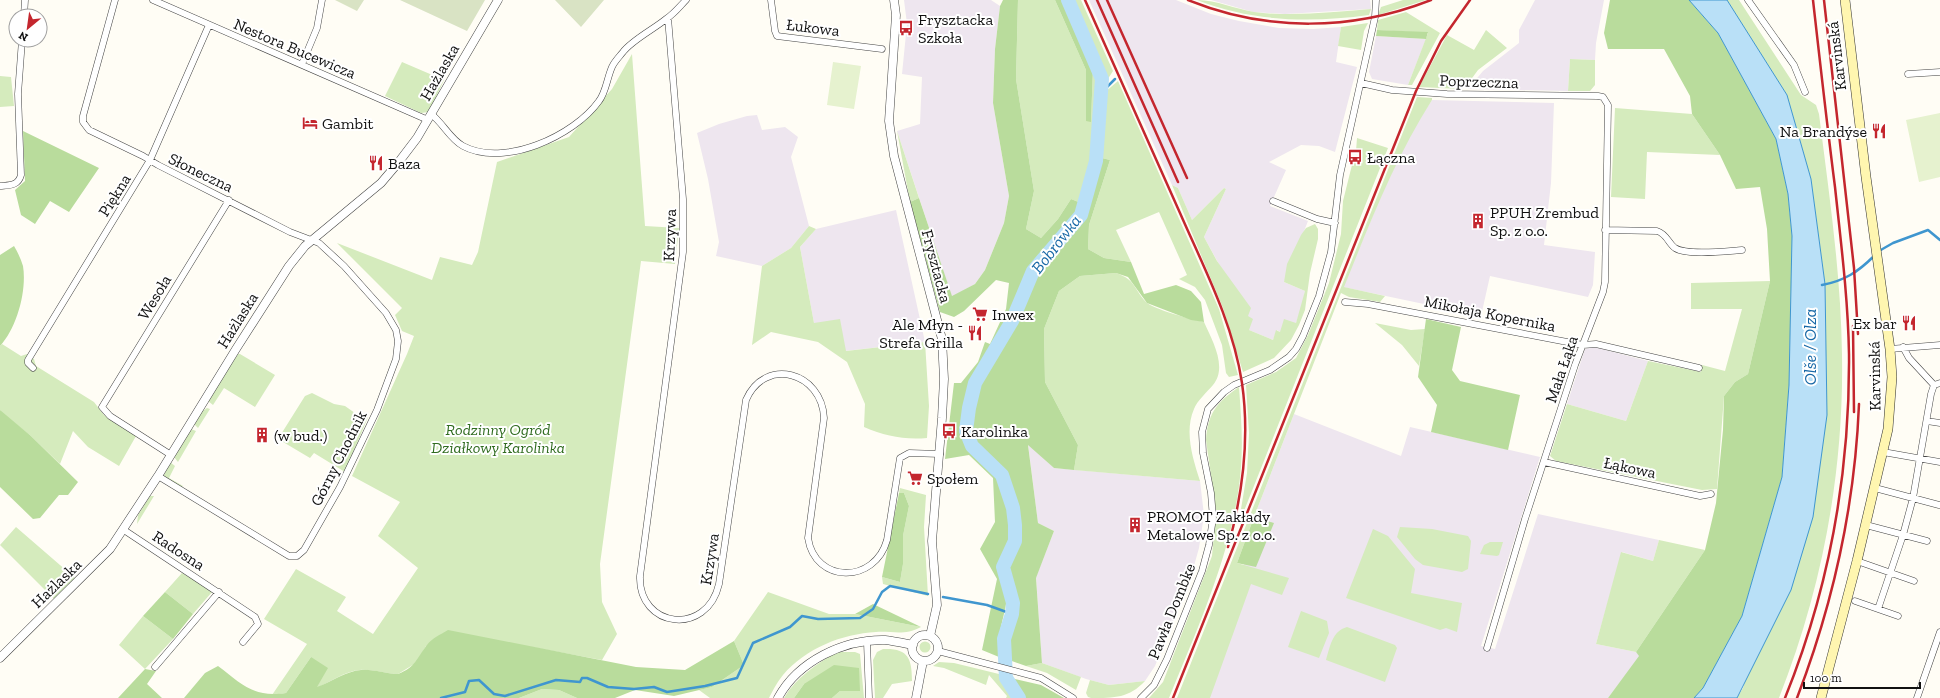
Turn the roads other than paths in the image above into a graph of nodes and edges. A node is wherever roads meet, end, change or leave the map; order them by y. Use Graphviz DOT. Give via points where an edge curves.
graph roads {
  1 [pos="115,0"];
  2 [pos="153,0"];
  3 [pos="322,0"];
  4 [pos="498,0"];
  5 [pos="686,0"];
  6 [pos="771,0"];
  7 [pos="894,0"];
  8 [pos="1376,0"];
  9 [pos="1748,0"];
  10 [pos="1845,0"];
  11 [pos="668,18"];
  12 [pos="209,25"];
  13 [pos="21,48"];
  14 [pos="882,49"];
  15 [pos="302,64"];
  16 [pos="1940,72"];
  17 [pos="1908,74"];
  18 [pos="1360,83"];
  19 [pos="1805,92"];
  20 [pos="1598,96"];
  21 [pos="429,117"];
  22 [pos="150,160"];
  23 [pos="0,186"];
  24 [pos="229,200"];
  25 [pos="1273,201"];
  26 [pos="1335,223"];
  27 [pos="1605,230"];
  28 [pos="311,240"];
  29 [pos="1742,250"];
  30 [pos="1345,302"];
  31 [pos="1583,345"];
  32 [pos="1940,345"];
  33 [pos="1904,347"];
  34 [pos="1890,349"];
  35 [pos="33,368"];
  36 [pos="1699,368"];
  37 [pos="1937,384"];
  38 [pos="1927,421"];
  39 [pos="1940,423"];
  40 [pos="1883,452"];
  41 [pos="940,454"];
  42 [pos="171,455"];
  43 [pos="1921,459"];
  44 [pos="1544,462"];
  45 [pos="1940,462"];
  46 [pos="158,476"];
  47 [pos="1874,488"];
  48 [pos="1711,494"];
  49 [pos="1912,498"];
  50 [pos="1938,505"];
  51 [pos="1866,525"];
  52 [pos="124,530"];
  53 [pos="1903,534"];
  54 [pos="1927,541"];
  55 [pos="1857,561"];
  56 [pos="1890,572"];
  57 [pos="1914,581"];
  58 [pos="219,592"];
  59 [pos="1855,601"];
  60 [pos="1878,609"];
  61 [pos="1898,616"];
  62 [pos="1940,632"];
  63 [pos="930,636"];
  64 [pos="243,642"];
  65 [pos="867,642"];
  66 [pos="912,645"];
  67 [pos="1487,648"];
  68 [pos="938,651"];
  69 [pos="0,658"];
  70 [pos="924,661"];
  71 [pos="155,667"];
  72 [pos="778,698"];
  73 [pos="869,698"];
  74 [pos="916,698"];
  75 [pos="1073,698"];
  76 [pos="1141,698"];
  77 [pos="1821,698"];
  78 [pos="1917,698"];
  1 -- 22 [label="street, Słoneczna" via="83,122 89,130"];
  2 -- 12 [label="street, Nestora Bucewicza"];
  3 -- 15 [label="street" via="317,28"];
  4 -- 21 [label="street, Hażlaska"];
  5 -- 11 [label="street"];
  6 -- 14 [label="street, Łukowa" via="777,36"];
  7 -- 41 [label="street, Frysztacka" via="896,15 889,121 894,156 942,339 944,379"];
  8 -- 18 [label="street" via="1375,17"];
  9 -- 19 [label="street" via="1794,65"];
  10 -- 34 [label="main road, Karvinská"];
  11 -- 21 [label="street" via="624,50 612,66 599,101 584,117 548,141 502,154 478,152 463,146 439,120"];
  11 -- 41 [label="street, Krzywa" via="683,199 683,252 640,576 641,589 646,601 660,615 680,620 692,618 703,612 715,598 746,400 756,385 766,378 784,375 801,378 812,386 822,401 824,418 808,538 815,556 832,570 847,574 857,572 880,558 887,540 899,460 902,456 915,453"];
  12 -- 15 [label="street, Nestora Bucewicza"];
  12 -- 22 [label="street, Piękna"];
  13 -- 23 [label="street" via="18,94 21,175 15,185"];
  15 -- 21 [label="street, Nestora Bucewicza"];
  16 -- 17 [label="street"];
  18 -- 20 [label="street, Poprzeczna" via="1392,90 1454,94"];
  18 -- 26 [label="street" via="1340,175"];
  20 -- 27 [label="street, Mała Łąka" via="1603,97 1608,106"];
  21 -- 28 [label="street, Hażlaska" via="417,138 381,182"];
  22 -- 24 [label="street, Słoneczna"];
  22 -- 35 [label="street, Piękna" via="28,360 28,364"];
  24 -- 28 [label="street, Słoneczna" via="290,232"];
  24 -- 42 [label="street, Wesoła" via="102,407 110,416"];
  25 -- 26 [label="street" via="1317,219"];
  26 -- 76 [label="street, Pawła Dombke" via="1331,252 1319,296 1296,349 1270,370 1229,389 1208,409 1202,432 1213,518 1209,545 1202,571 1167,658 1154,685"];
  27 -- 29 [label="street" via="1657,231 1664,233 1675,248 1686,252"];
  27 -- 31 [label="street, Mała Łąka" via="1605,282"];
  28 -- 42 [label="street, Hażlaska" via="280,279"];
  28 -- 46 [label="street, Górny Chodnik" via="319,243 344,266 386,313 394,325 398,341 393,369 377,410 340,488 304,550 297,556 289,556"];
  30 -- 31 [label="street, Mikołaja Kopernika" via="1368,304"];
  31 -- 36 [label="street, Mikołaja Kopernika" via="1596,344"];
  31 -- 44 [label="street, Mała Łąka"];
  32 -- 33 [label="street"];
  33 -- 34 [label="street"];
  33 -- 37 [label="street" via="1906,354"];
  34 -- 40 [label="main road, Karvinská" via="1891,407"];
  37 -- 38 [label="street" via="1931,394"];
  38 -- 39 [label="street"];
  38 -- 43 [label="street"];
  40 -- 43 [label="street"];
  40 -- 47 [label="main road, Karvinská"];
  41 -- 63 [label="street, Frysztacka" via="932,541 937,605"];
  42 -- 46 [label="street, Hażlaska"];
  43 -- 45 [label="street"];
  43 -- 49 [label="street"];
  44 -- 48 [label="street, Łąkowa" via="1700,496"];
  44 -- 67 [label="street, Mała Łąka"];
  46 -- 52 [label="street, Hażlaska"];
  47 -- 49 [label="street"];
  47 -- 51 [label="main road, Karvinská"];
  49 -- 50 [label="street"];
  49 -- 53 [label="street"];
  51 -- 53 [label="street"];
  51 -- 55 [label="main road, Karvinská"];
  52 -- 58 [label="street, Radosna"];
  52 -- 69 [label="street, Hażlaska" via="97,563"];
  53 -- 54 [label="street"];
  53 -- 56 [label="street"];
  55 -- 56 [label="street"];
  55 -- 77 [label="main road, Karvinská"];
  56 -- 57 [label="street"];
  56 -- 60 [label="street"];
  58 -- 64 [label="street, Radosna" via="255,617 258,624"];
  58 -- 71 [label="street"];
  59 -- 60 [label="street"];
  60 -- 61 [label="street"];
  62 -- 78 [label="street"];
  63 -- 66 [label="street" via="921,636"];
  63 -- 68 [label="street" via="938,643"];
  65 -- 66 [label="street" via="885,640"];
  65 -- 72 [label="street" via="844,646 815,660 792,678"];
  65 -- 73 [label="street"];
  66 -- 70 [label="street" via="913,654"];
  68 -- 70 [label="street" via="934,658"];
  68 -- 75 [label="street" via="1049,682"];
  70 -- 74 [label="street"];
}
